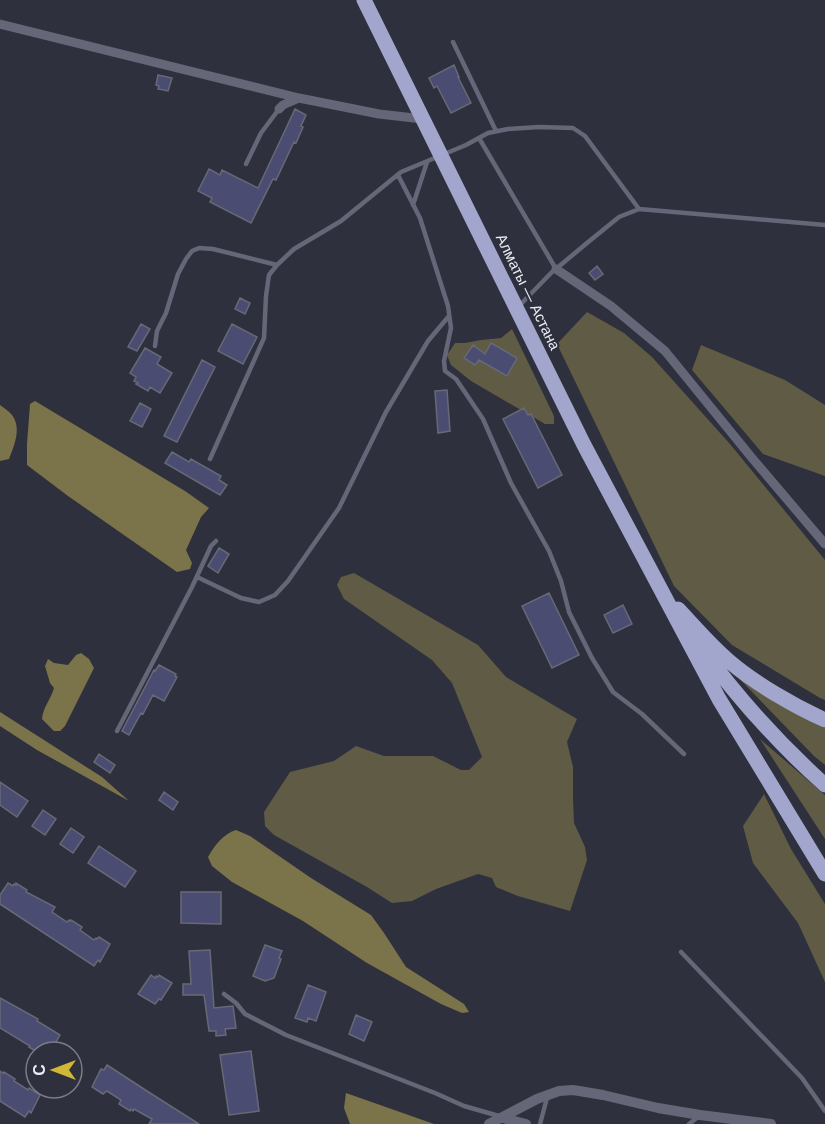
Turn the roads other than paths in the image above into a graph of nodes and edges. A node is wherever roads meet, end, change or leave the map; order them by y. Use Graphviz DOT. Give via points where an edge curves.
graph roads {
  1 [pos="364,0"];
  2 [pos="0,24"];
  3 [pos="453,42"];
  4 [pos="299,98"];
  5 [pos="279,110"];
  6 [pos="423,118"];
  7 [pos="496,131"];
  8 [pos="479,138"];
  9 [pos="434,159"];
  10 [pos="246,164"];
  11 [pos="398,175"];
  12 [pos="413,205"];
  13 [pos="639,209"];
  14 [pos="825,225"];
  15 [pos="277,265"];
  16 [pos="556,269"];
  17 [pos="516,309"];
  18 [pos="449,316"];
  19 [pos="155,345"];
  20 [pos="210,459"];
  21 [pos="216,541"];
  22 [pos="825,544"];
  23 [pos="197,577"];
  24 [pos="665,596"];
  25 [pos="825,720"];
  26 [pos="117,731"];
  27 [pos="684,754"];
  28 [pos="825,785"];
  29 [pos="825,874"];
  30 [pos="681,952"];
  31 [pos="224,994"];
  32 [pos="547,1095"];
  33 [pos="825,1111"];
  34 [pos="700,1115"];
  35 [pos="503,1118"];
  36 [pos="489,1124"];
  37 [pos="526,1124"];
  38 [pos="540,1124"];
  39 [pos="689,1124"];
  40 [pos="771,1124"];
  1 -- 6 [label="highway, Алматы — Астана"];
  2 -- 4 [label="street"];
  3 -- 7 [label="lane"];
  4 -- 5 [label="street"];
  4 -- 6 [label="street" via="379,114"];
  5 -- 10 [label="lane" via="261,133"];
  6 -- 9 [label="highway, Алматы — Астана"];
  7 -- 8 [label="lane"];
  7 -- 13 [label="lane" via="573,128 585,136"];
  8 -- 9 [label="lane"];
  8 -- 16 [label="lane"];
  9 -- 11 [label="lane"];
  9 -- 12 [label="lane"];
  9 -- 17 [label="highway, Алматы — Астана"];
  11 -- 12 [label="lane"];
  11 -- 15 [label="lane"];
  12 -- 18 [label="lane"];
  13 -- 14 [label="lane"];
  13 -- 16 [label="lane" via="619,217"];
  15 -- 19 [label="lane" via="213,249 192,251 178,274"];
  15 -- 20 [label="lane" via="269,275 264,338"];
  16 -- 17 [label="lane"];
  16 -- 22 [label="street" via="611,306 665,351"];
  17 -- 24 [label="highway, Алматы — Астана"];
  18 -- 23 [label="lane" via="428,341 386,412 339,508 275,595 259,602 241,598"];
  18 -- 27 [label="lane" via="445,371 456,379 483,419 511,483 549,550 569,612 592,658 613,692"];
  21 -- 23 [label="lane"];
  23 -- 26 [label="lane"];
  24 -- 25 [label="highway" via="730,662"];
  24 -- 28 [label="highway" via="700,647 764,724"];
  24 -- 29 [label="highway" via="719,699"];
  30 -- 33 [label="lane" via="802,1078"];
  31 -- 35 [label="lane" via="245,1014 286,1035"];
  32 -- 34 [label="street" via="573,1090"];
  32 -- 35 [label="street"];
  32 -- 38 [label="lane"];
  34 -- 39 [label="lane"];
  34 -- 40 [label="street"];
  35 -- 36 [label="street"];
  35 -- 37 [label="street"];
}
